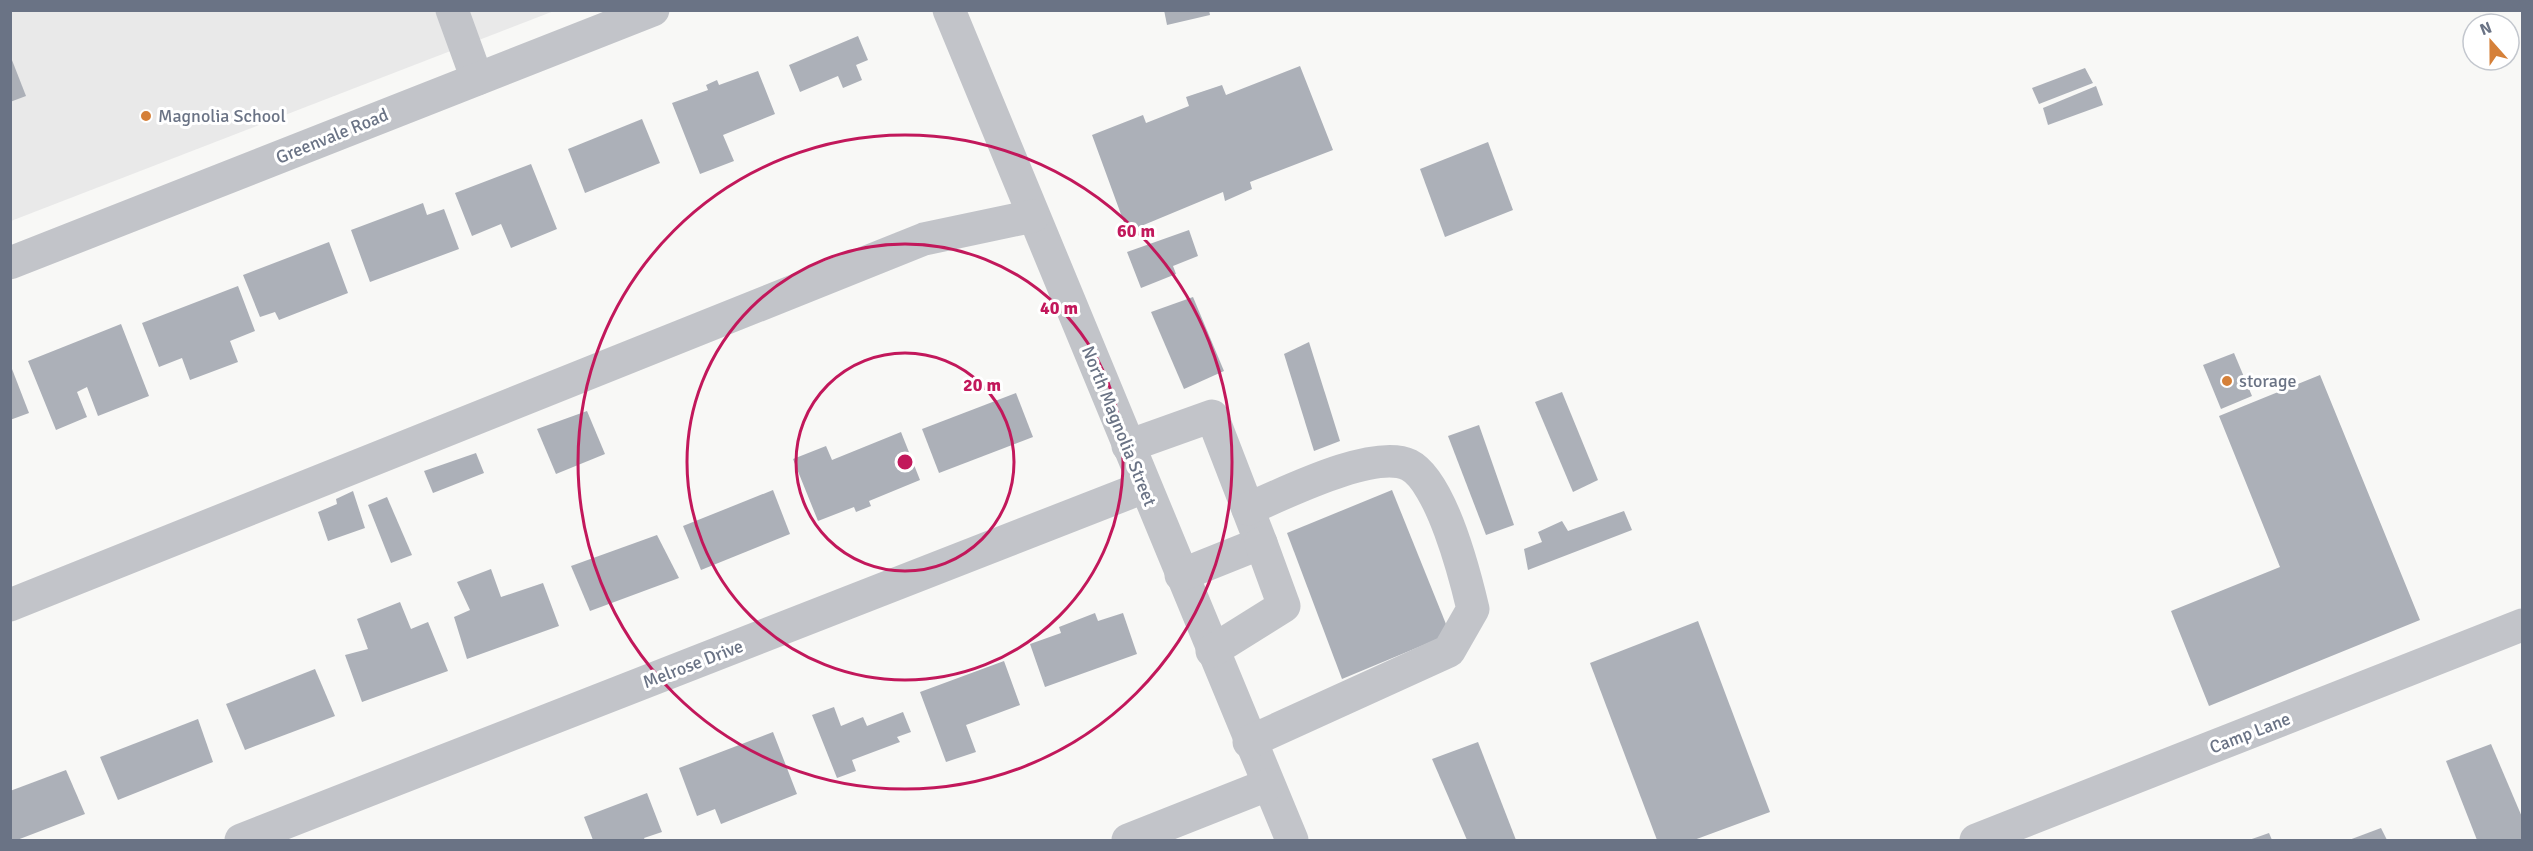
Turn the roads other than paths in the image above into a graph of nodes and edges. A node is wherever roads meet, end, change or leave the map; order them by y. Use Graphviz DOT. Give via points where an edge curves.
graph roads {
  1 [pos="452,10"];
  2 [pos="653,10"];
  3 [pos="949,10"];
  4 [pos="477,79"];
  5 [pos="1033,216"];
  6 [pos="10,263"];
  7 [pos="1128,446"];
  8 [pos="1144,487"];
  9 [pos="1248,509"];
  10 [pos="1261,543"];
  11 [pos="1181,575"];
  12 [pos="10,605"];
  13 [pos="2523,625"];
  14 [pos="1212,651"];
  15 [pos="1249,742"];
  16 [pos="1267,785"];
  17 [pos="242,840"];
  18 [pos="1128,840"];
  19 [pos="1292,840"];
  20 [pos="1976,840"];
  1 -- 4 [label="street"];
  2 -- 4 [label="street, Greenvale Road"];
  3 -- 5 [label="street, North Magnolia Street"];
  4 -- 6 [label="street, Greenvale Road"];
  5 -- 7 [label="street, North Magnolia Street"];
  5 -- 12 [label="street" via="924,240"];
  7 -- 8 [label="street, North Magnolia Street"];
  7 -- 9 [label="street" via="1212,417"];
  8 -- 11 [label="street, North Magnolia Street"];
  8 -- 17 [label="street, Melrose Drive"];
  9 -- 10 [label="street"];
  9 -- 15 [label="street" via="1345,469 1378,461 1409,465 1432,489 1461,557 1473,609 1449,651"];
  10 -- 11 [label="street"];
  10 -- 14 [label="street" via="1284,606"];
  11 -- 14 [label="street, North Magnolia Street"];
  13 -- 20 [label="street, Camp Lane"];
  14 -- 15 [label="street, North Magnolia Street"];
  15 -- 16 [label="street, North Magnolia Street"];
  16 -- 18 [label="street"];
  16 -- 19 [label="street, North Magnolia Street"];
}
